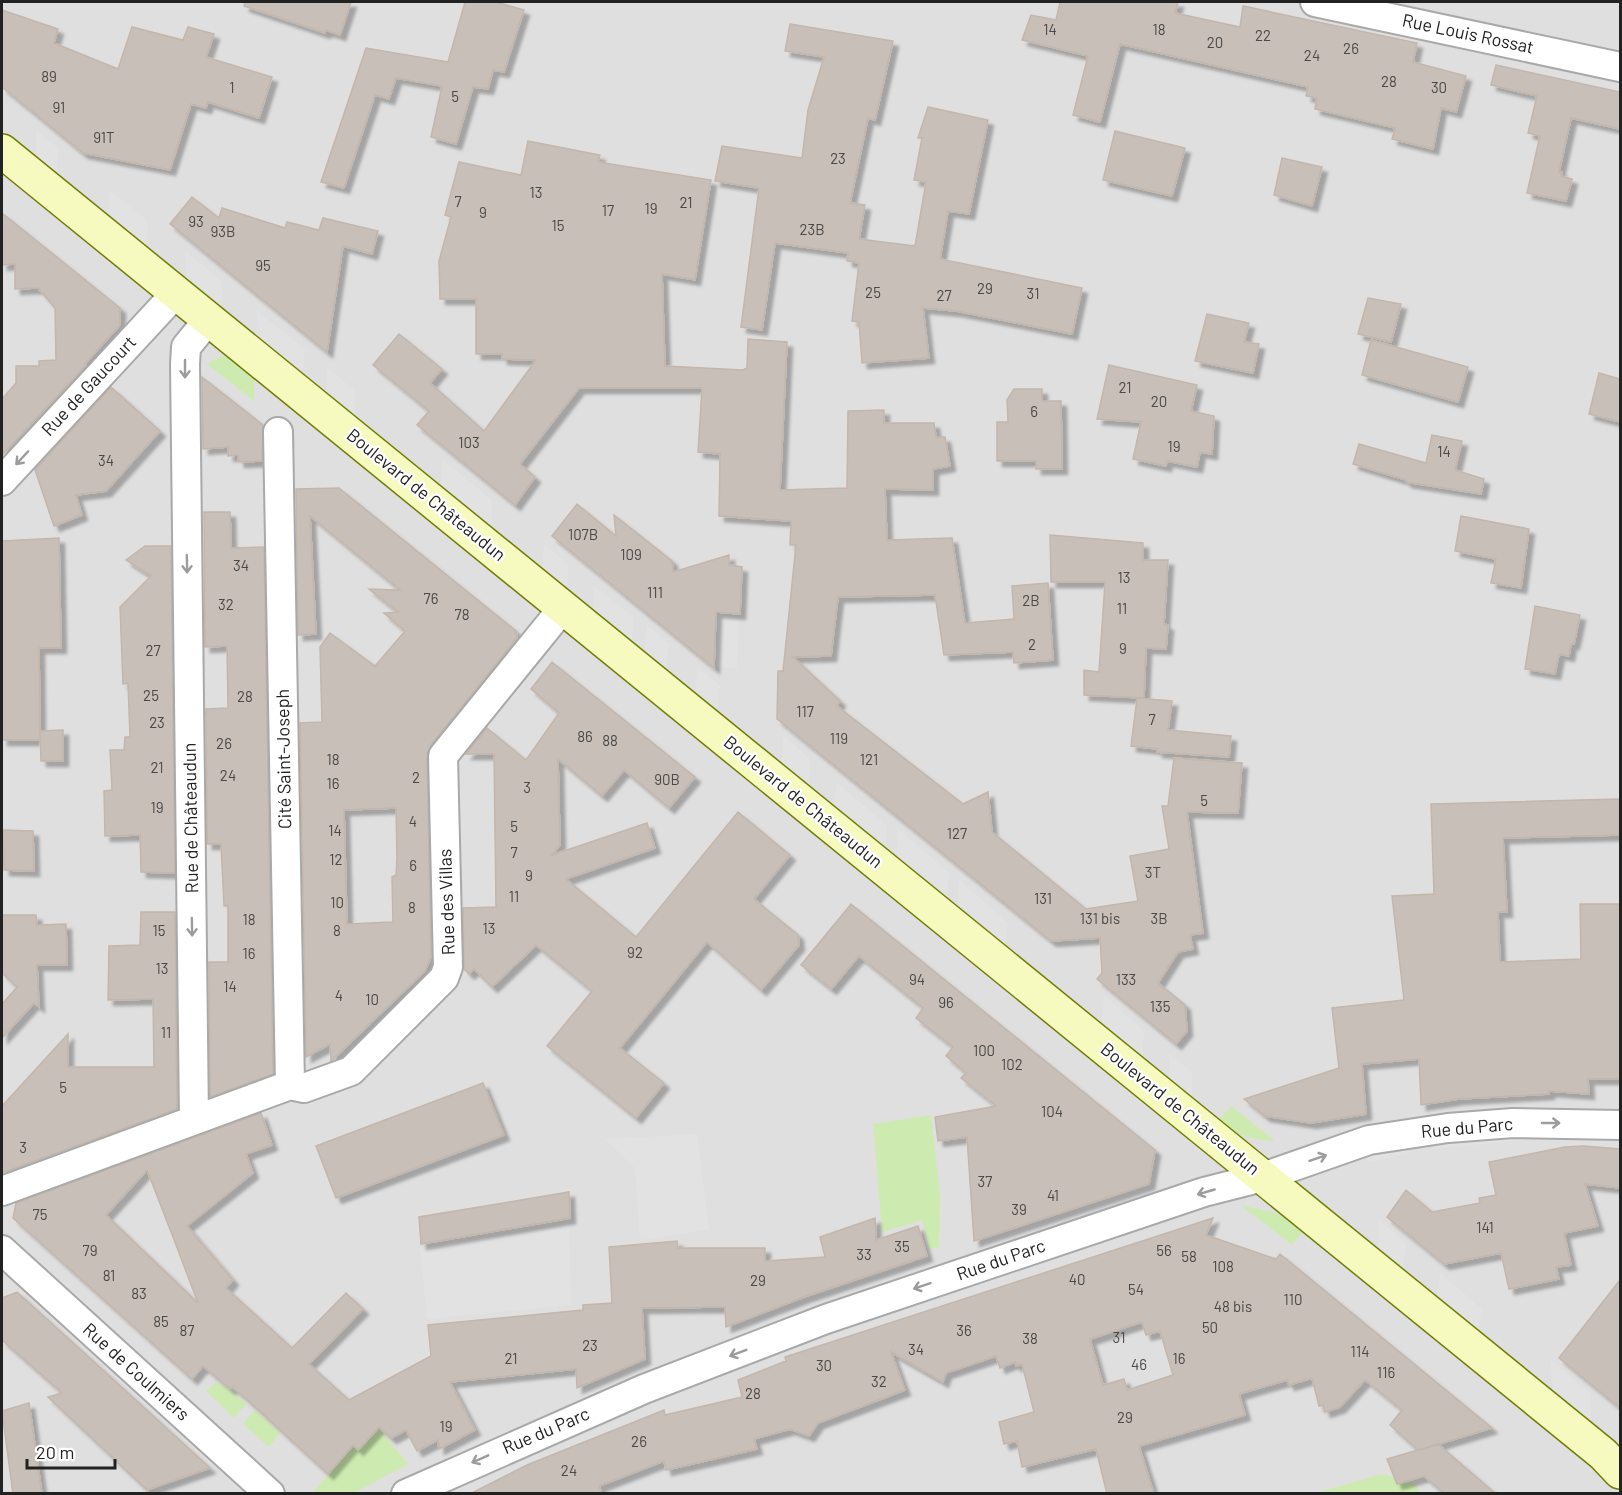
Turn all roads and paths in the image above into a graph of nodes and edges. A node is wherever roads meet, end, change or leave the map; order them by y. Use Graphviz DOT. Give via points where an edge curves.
graph roads {
  1 [pos="1316,2"];
  2 [pos="1620,67"];
  3 [pos="2,151"];
  4 [pos="177,292"];
  5 [pos="209,319"];
  6 [pos="278,432"];
  7 [pos="2,480"];
  8 [pos="563,608"];
  9 [pos="290,1085"];
  10 [pos="194,1119"];
  11 [pos="1620,1125"];
  12 [pos="1263,1177"];
  13 [pos="2,1191"];
  14 [pos="2,1250"];
  15 [pos="13,1276"];
  16 [pos="1615,1463"];
  17 [pos="1620,1483"];
  18 [pos="270,1494"];
  19 [pos="406,1494"];
  1 -- 2 [label="street, Rue Louis Rossat"];
  3 -- 4 [label="main road, Boulevard de Châteaudun"];
  4 -- 5 [label="main road, Boulevard de Châteaudun"];
  4 -- 7 [label="street, Rue de Gaucourt, one-way"];
  5 -- 8 [label="main road, Boulevard de Châteaudun"];
  5 -- 10 [label="street, Rue de Châteaudun, one-way" via="186,347 185,364"];
  6 -- 9 [label="street, Cité Saint-Joseph"];
  8 -- 9 [label="street, Rue des Villas" via="442,756 448,967 444,978 351,1071 304,1088"];
  8 -- 12 [label="main road, Boulevard de Châteaudun"];
  9 -- 10 [label="street, Rue des Villas"];
  10 -- 13 [label="street"];
  12 -- 11 [label="street, Rue du Parc, one-way" via="1369,1140 1437,1129 1513,1123"];
  12 -- 16 [label="main road, Boulevard de Châteaudun"];
  12 -- 19 [label="street, Rue du Parc, one-way" via="1204,1192 826,1318 644,1389"];
  14 -- 15 [label="street, Rue de Coulmiers"];
  15 -- 18 [label="street, Rue de Coulmiers"];
  16 -- 17 [label="main road, Boulevard de Châteaudun"];
}
